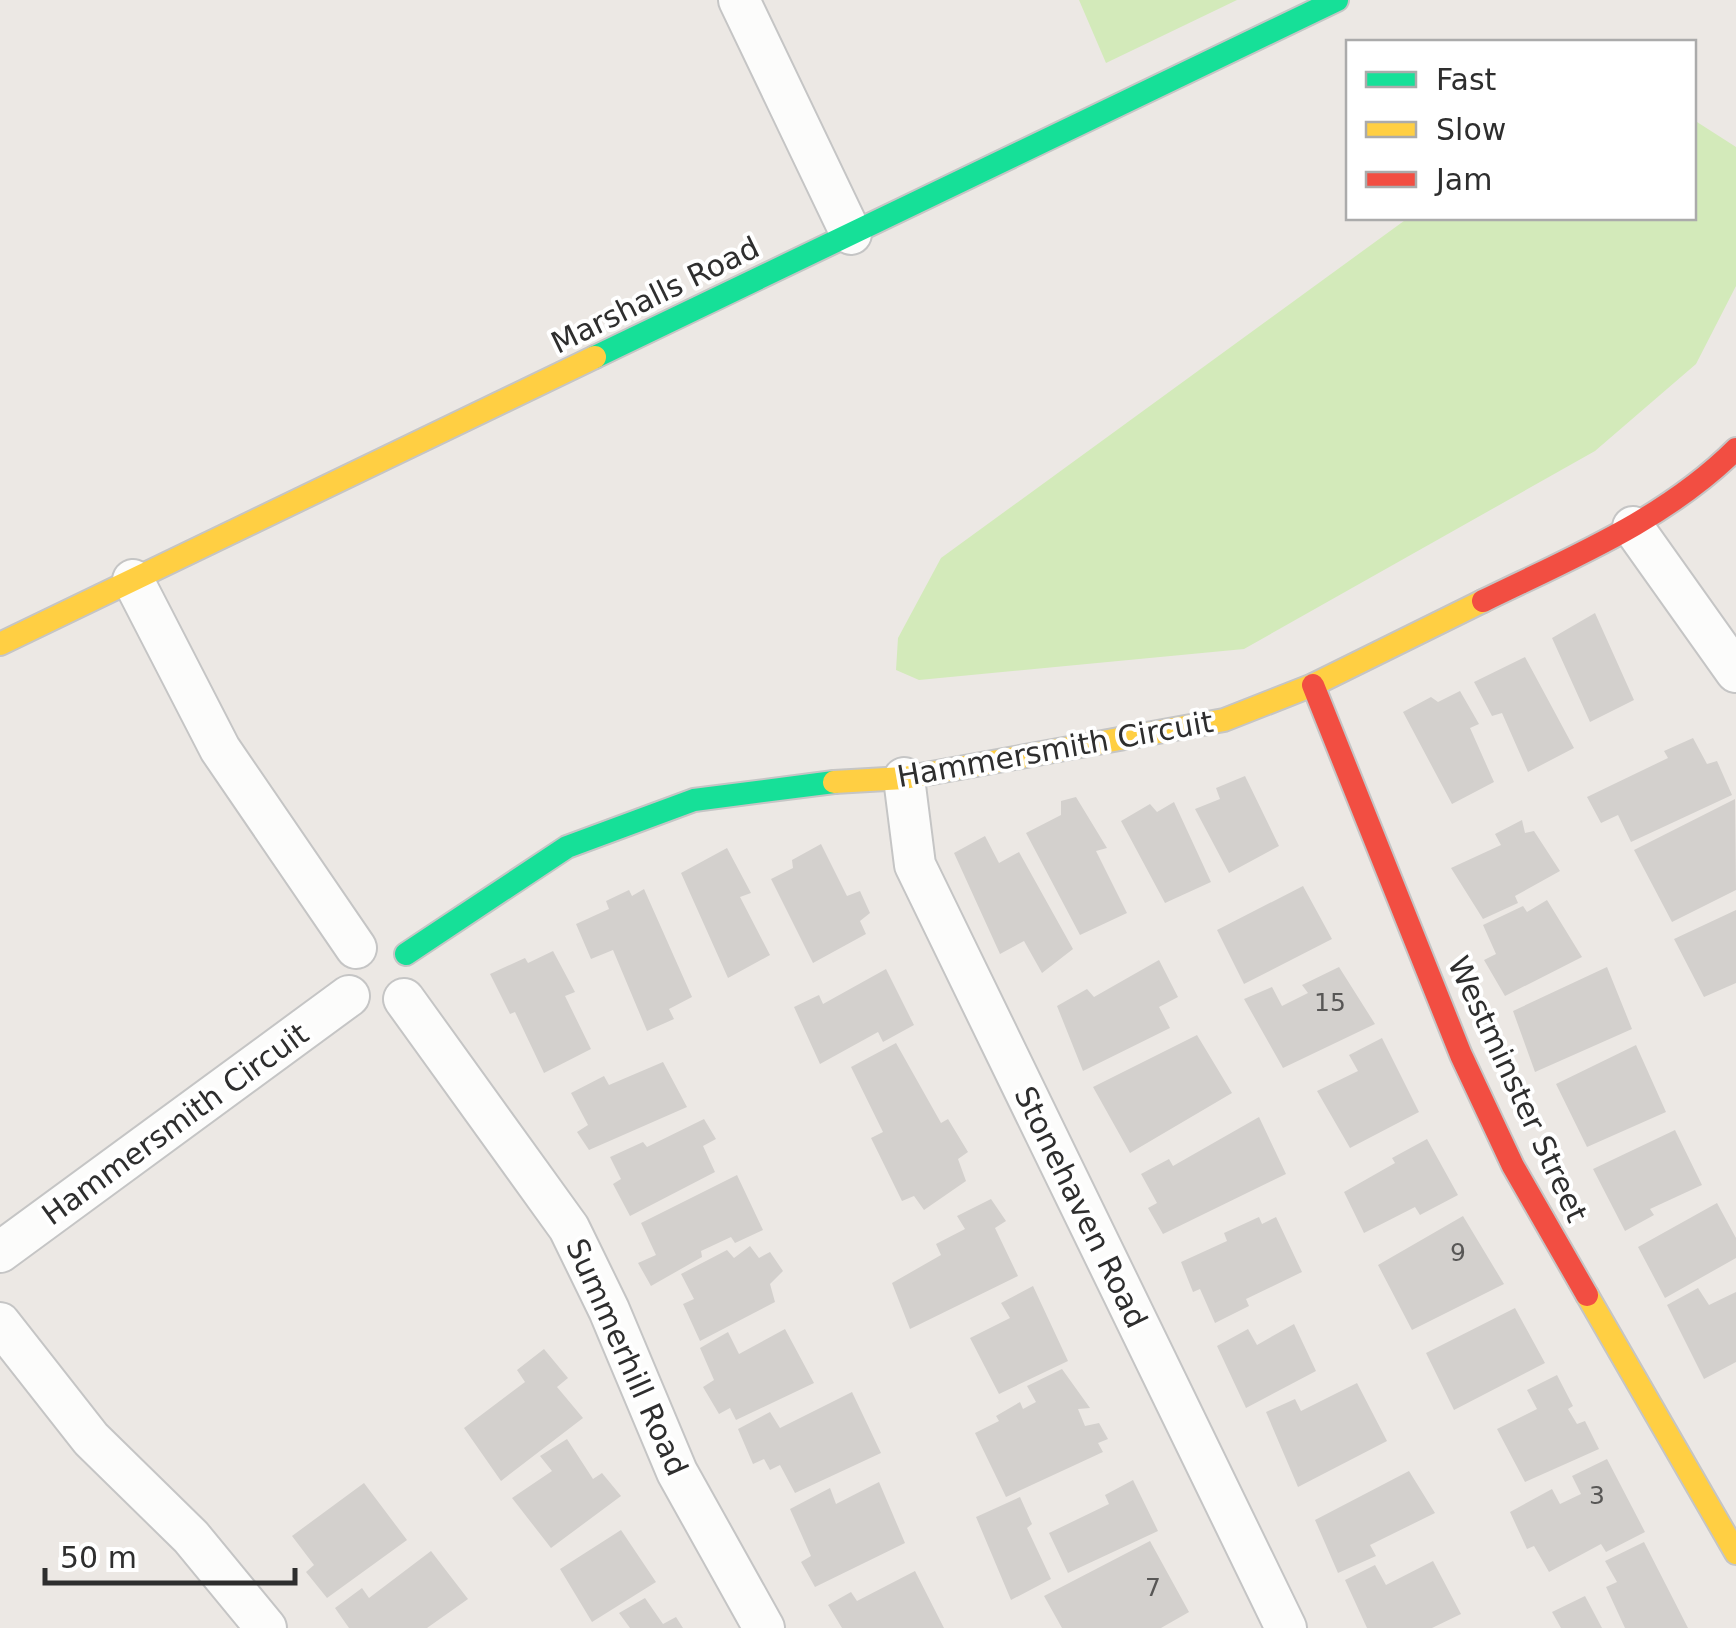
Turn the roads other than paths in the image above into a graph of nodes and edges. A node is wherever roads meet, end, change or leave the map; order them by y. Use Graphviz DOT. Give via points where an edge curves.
graph roads {
  1 [pos="739,0"];
  2 [pos="1337,0"];
  3 [pos="851,234"];
  4 [pos="1736,449"];
  5 [pos="1633,526"];
  6 [pos="133,580"];
  7 [pos="0,644"];
  8 [pos="1736,672"];
  9 [pos="1312,685"];
  10 [pos="904,778"];
  11 [pos="356,948"];
  12 [pos="406,954"];
  13 [pos="350,996"];
  14 [pos="404,998"];
  15 [pos="0,1252"];
  16 [pos="0,1323"];
  17 [pos="1736,1553"];
  18 [pos="266,1628"];
  19 [pos="764,1628"];
  20 [pos="1286,1628"];
  1 -- 3 [label="street"];
  2 -- 3 [label="street, Marshalls Road"];
  3 -- 6 [label="street, Marshalls Road"];
  4 -- 5 [label="street, Hammersmith Circuit"];
  5 -- 8 [label="street"];
  5 -- 9 [label="street, Hammersmith Circuit"];
  6 -- 7 [label="street, Marshalls Road"];
  6 -- 11 [label="street" via="220,750"];
  9 -- 10 [label="street, Hammersmith Circuit" via="1224,720"];
  9 -- 17 [label="street, Westminster Street" via="1461,1055 1514,1166"];
  10 -- 12 [label="street, Hammersmith Circuit" via="694,800 567,847"];
  10 -- 20 [label="street, Stonehaven Road" via="915,864"];
  11 -- 12 [label="street" via="387,941"];
  11 -- 13 [label="street" via="343,974"];
  12 -- 14 [label="street" via="413,974"];
  13 -- 14 [label="street" via="375,1010"];
  13 -- 15 [label="street, Hammersmith Circuit"];
  14 -- 19 [label="street, Summerhill Road" via="569,1228 677,1472"];
  16 -- 18 [label="street" via="91,1439 191,1537"];
}
